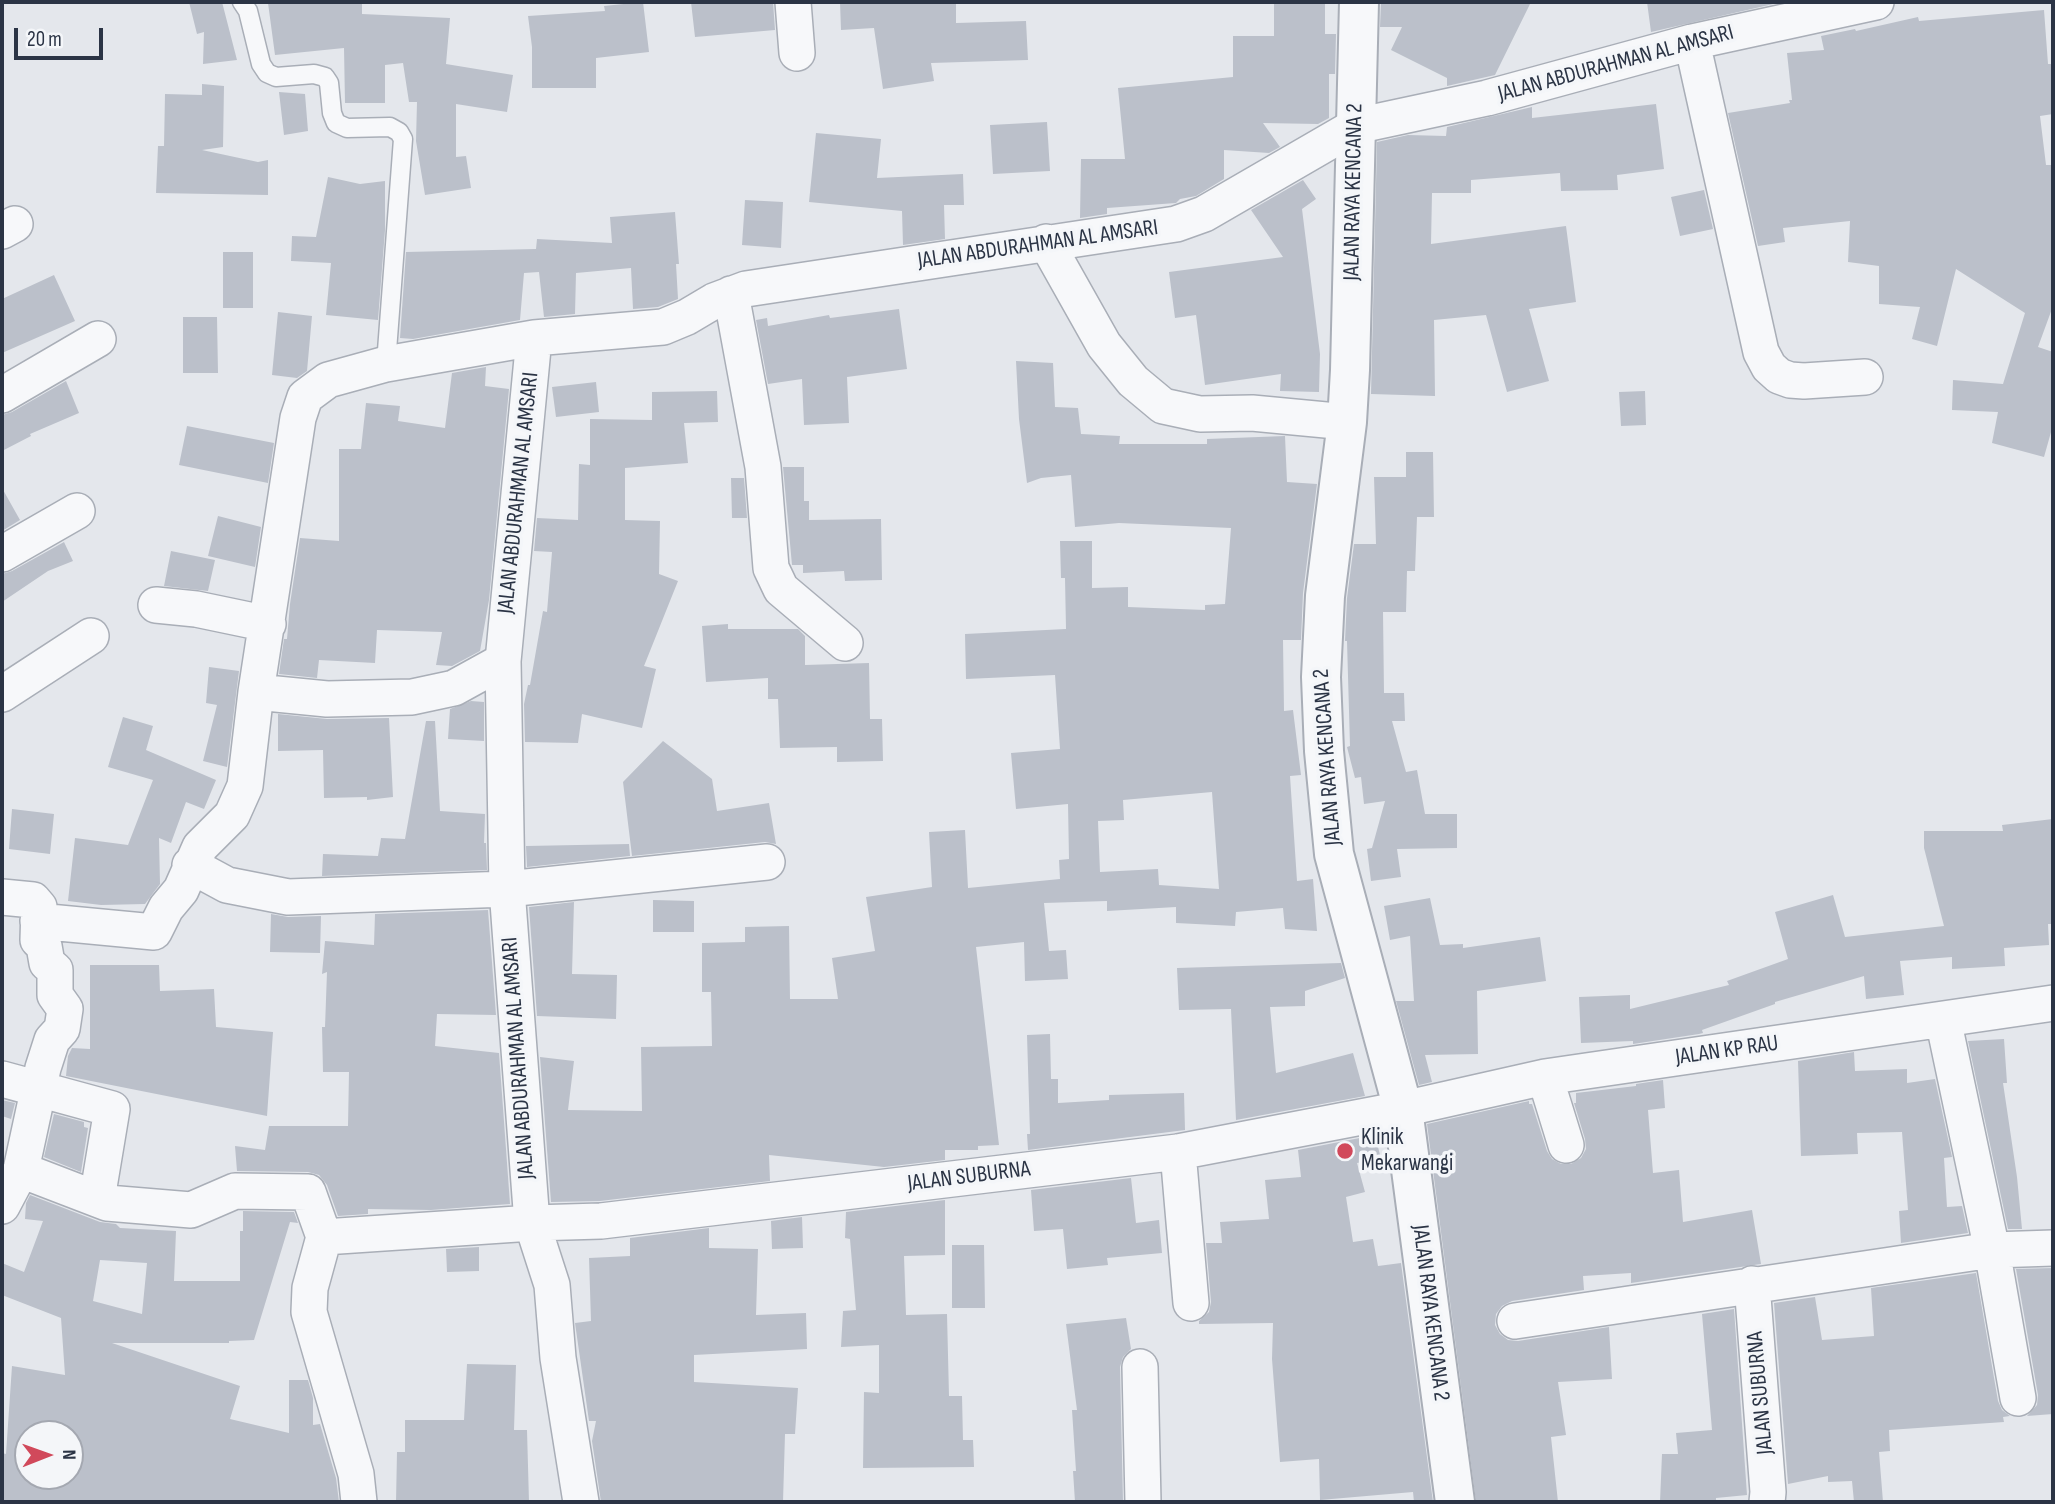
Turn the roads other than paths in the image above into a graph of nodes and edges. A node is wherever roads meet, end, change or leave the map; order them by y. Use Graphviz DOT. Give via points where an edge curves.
graph roads {
  1 [pos="242,2"];
  2 [pos="793,2"];
  3 [pos="1359,2"];
  4 [pos="1876,2"];
  5 [pos="1692,43"];
  6 [pos="797,53"];
  7 [pos="1356,126"];
  8 [pos="1046,243"];
  9 [pos="731,294"];
  10 [pos="534,338"];
  11 [pos="98,339"];
  12 [pos="386,364"];
  13 [pos="1865,377"];
  14 [pos="2,395"];
  15 [pos="1347,422"];
  16 [pos="77,511"];
  17 [pos="2,554"];
  18 [pos="156,605"];
  19 [pos="268,624"];
  20 [pos="91,636"];
  21 [pos="845,643"];
  22 [pos="503,661"];
  23 [pos="256,692"];
  24 [pos="2,695"];
  25 [pos="767,862"];
  26 [pos="190,866"];
  27 [pos="507,889"];
  28 [pos="2,897"];
  29 [pos="38,921"];
  30 [pos="2053,1003"];
  31 [pos="1943,1019"];
  32 [pos="1545,1077"];
  33 [pos="2,1079"];
  34 [pos="39,1088"];
  35 [pos="1403,1109"];
  36 [pos="1566,1145"];
  37 [pos="1178,1152"];
  38 [pos="21,1170"];
  39 [pos="97,1199"];
  40 [pos="2,1206"];
  41 [pos="531,1223"];
  42 [pos="324,1237"];
  43 [pos="2053,1248"];
  44 [pos="1992,1250"];
  45 [pos="1752,1284"];
  46 [pos="1191,1303"];
  47 [pos="1515,1321"];
  48 [pos="1140,1367"];
  49 [pos="2018,1398"];
  50 [pos="359,1502"];
  51 [pos="581,1502"];
  52 [pos="1143,1502"];
  53 [pos="1455,1502"];
  54 [pos="1767,1502"];
  1 -- 12 [label="lane" via="267,73 325,77 337,123 347,128 390,127 403,139"];
  2 -- 6 [label="street"];
  3 -- 7 [label="street, JALAN RAYA KENCANA 2"];
  4 -- 5 [label="street, JALAN ABDURAHMAN AL AMSARI"];
  5 -- 7 [label="street, JALAN ABDURAHMAN AL AMSARI" via="1488,98"];
  5 -- 13 [label="street" via="1761,352 1769,367 1790,380"];
  7 -- 8 [label="street, JALAN ABDURAHMAN AL AMSARI" via="1204,214 1176,224"];
  7 -- 15 [label="street, JALAN RAYA KENCANA 2"];
  8 -- 9 [label="street, JALAN ABDURAHMAN AL AMSARI"];
  8 -- 15 [label="street" via="1104,345 1133,381 1163,406 1200,414 1251,413"];
  9 -- 10 [label="street, JALAN ABDURAHMAN AL AMSARI" via="663,327"];
  9 -- 21 [label="street" via="763,467 771,568 787,596"];
  10 -- 12 [label="street"];
  10 -- 22 [label="street, JALAN ABDURAHMAN AL AMSARI"];
  11 -- 14 [label="street"];
  12 -- 19 [label="street" via="328,380 305,397 298,418"];
  15 -- 35 [label="street, JALAN RAYA KENCANA 2" via="1325,596 1324,751 1334,854"];
  16 -- 17 [label="street"];
  18 -- 19 [label="street"];
  19 -- 23 [label="street"];
  20 -- 24 [label="street"];
  22 -- 23 [label="street" via="454,688 412,696 327,699"];
  22 -- 27 [label="street, JALAN ABDURAHMAN AL AMSARI"];
  23 -- 26 [label="street" via="245,786 232,815 200,847"];
  25 -- 27 [label="street"];
  26 -- 27 [label="street" via="227,885 288,897"];
  26 -- 29 [label="street" via="181,890 154,932"];
  27 -- 41 [label="street, JALAN ABDURAHMAN AL AMSARI"];
  28 -- 29 [label="street" via="33,900 39,906"];
  29 -- 34 [label="street" via="38,940 55,970 55,995 65,1009"];
  30 -- 31 [label="street, JALAN KP RAU"];
  31 -- 32 [label="street, JALAN KP RAU"];
  31 -- 44 [label="street"];
  32 -- 35 [label="street, JALAN KP RAU"];
  32 -- 36 [label="street"];
  33 -- 34 [label="street"];
  34 -- 38 [label="street"];
  34 -- 39 [label="street" via="112,1109"];
  35 -- 37 [label="street, JALAN SUBURNA"];
  35 -- 53 [label="street, JALAN RAYA KENCANA 2"];
  37 -- 41 [label="street, JALAN SUBURNA" via="601,1222"];
  37 -- 46 [label="street"];
  38 -- 39 [label="street"];
  38 -- 40 [label="street"];
  39 -- 42 [label="street" via="191,1210 235,1191 308,1192"];
  41 -- 42 [label="street, JALAN SUBURNA"];
  41 -- 51 [label="street, JALAN ABDURAHMAN AL AMSARI" via="552,1285 558,1358"];
  42 -- 50 [label="street" via="310,1288 309,1312 356,1474"];
  43 -- 44 [label="street"];
  44 -- 45 [label="street"];
  44 -- 49 [label="street"];
  45 -- 47 [label="street"];
  45 -- 54 [label="street, JALAN SUBURNA"];
  48 -- 52 [label="street"];
}
